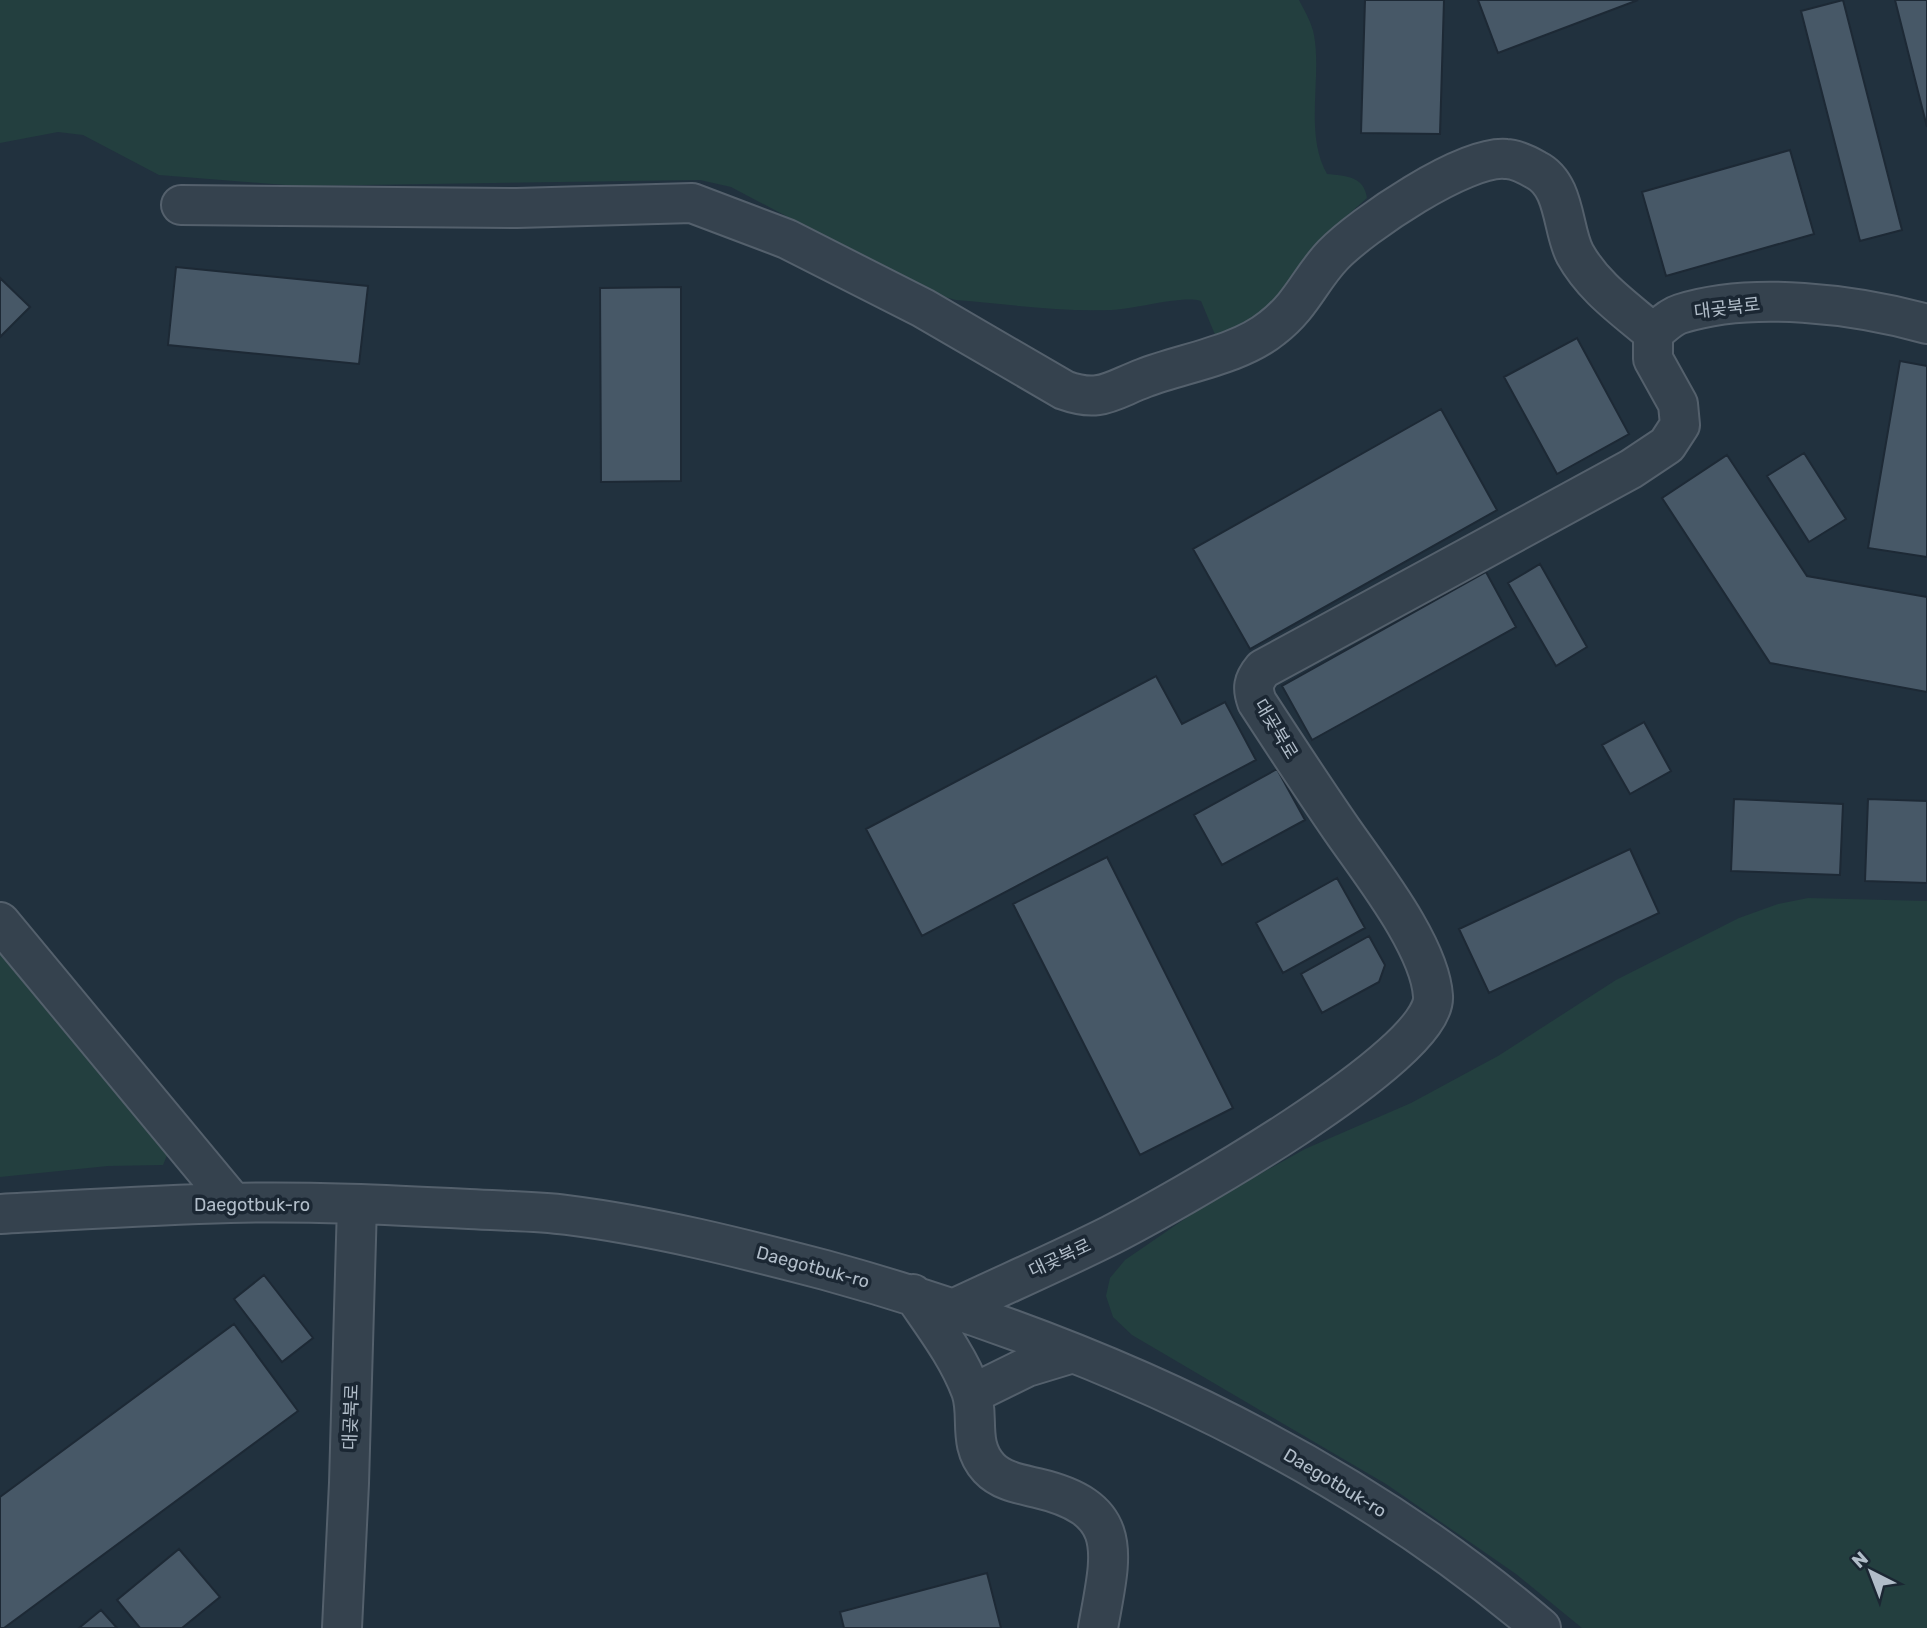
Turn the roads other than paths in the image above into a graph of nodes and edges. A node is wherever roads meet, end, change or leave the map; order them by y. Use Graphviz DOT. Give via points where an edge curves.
graph roads {
  1 [pos="181,205"];
  2 [pos="1927,324"];
  3 [pos="1653,333"];
  4 [pos="0,922"];
  5 [pos="233,1203"];
  6 [pos="357,1205"];
  7 [pos="0,1214"];
  8 [pos="913,1294"];
  9 [pos="953,1309"];
  10 [pos="1073,1353"];
  11 [pos="972,1394"];
  12 [pos="342,1628"];
  13 [pos="1098,1628"];
  14 [pos="1541,1628"];
  1 -- 3 [label="street" via="517,208 692,203 787,239 1086,398 1106,395 1270,330 1301,301 1331,257 1367,225 1466,166 1507,159 1539,171 1560,200 1573,251 1592,282"];
  2 -- 3 [label="street, 대곶북로" via="1802,301 1720,306 1677,315"];
  3 -- 9 [label="street, 대곶북로" via="1653,359 1678,404 1680,425 1667,445 1631,469 1263,669 1254,679 1257,702 1427,962 1434,999 1419,1028 1376,1070 1256,1153 1113,1234"];
  4 -- 5 [label="street"];
  5 -- 6 [label="street, Daegotbuk-ro"];
  5 -- 7 [label="street, Daegotbuk-ro"];
  6 -- 8 [label="street, Daegotbuk-ro" via="568,1215 741,1248"];
  6 -- 12 [label="street, 대곶북로"];
  8 -- 9 [label="street, Daegotbuk-ro"];
  8 -- 11 [label="street" via="959,1364"];
  9 -- 10 [label="street, Daegotbuk-ro"];
  10 -- 11 [label="street" via="1027,1367"];
  10 -- 14 [label="street, Daegotbuk-ro" via="1170,1394 1350,1490"];
  11 -- 13 [label="street" via="975,1437 989,1468 1008,1481 1068,1496 1101,1522 1109,1542"];
}
